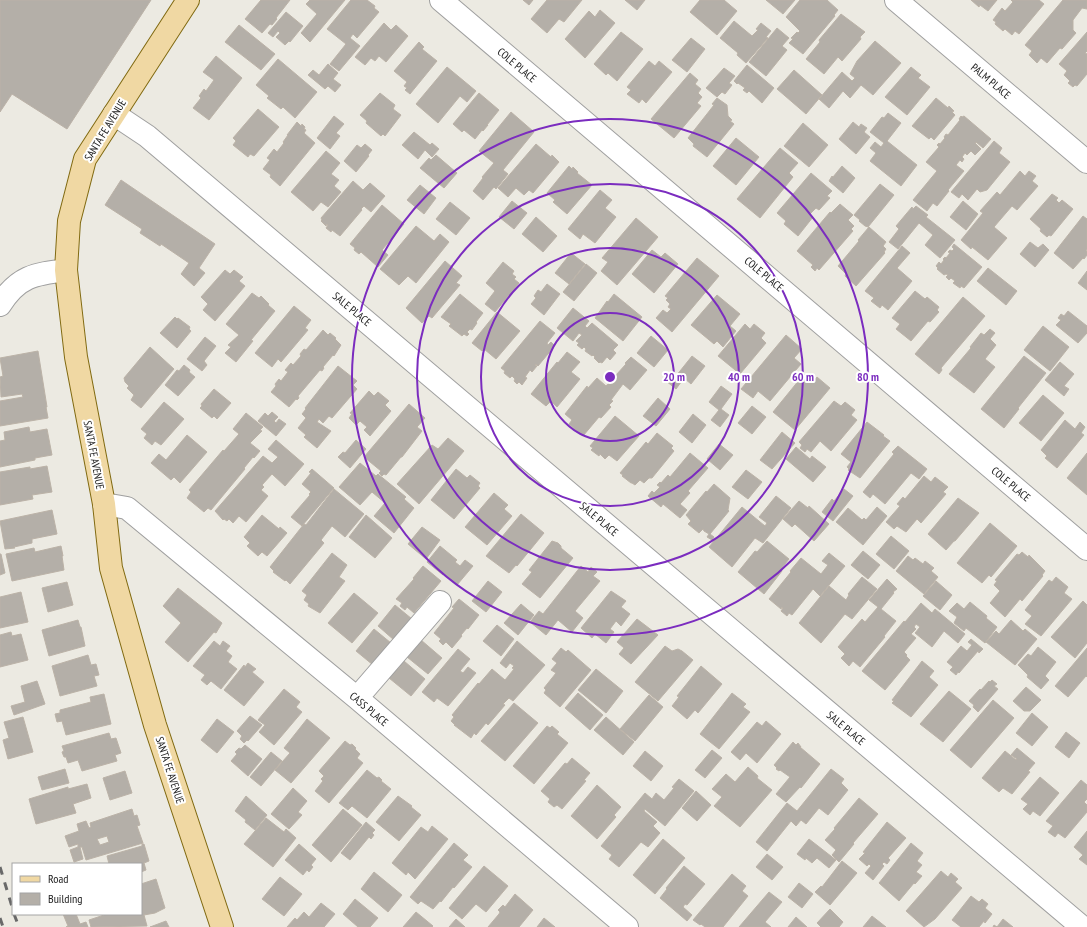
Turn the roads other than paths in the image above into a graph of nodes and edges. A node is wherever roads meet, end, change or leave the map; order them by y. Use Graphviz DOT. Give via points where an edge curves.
graph roads {
  1 [pos="188,0"];
  2 [pos="441,0"];
  3 [pos="896,0"];
  4 [pos="114,114"];
  5 [pos="1087,162"];
  6 [pos="66,270"];
  7 [pos="0,305"];
  8 [pos="104,504"];
  9 [pos="1087,549"];
  10 [pos="440,602"];
  11 [pos="357,698"];
  12 [pos="222,927"];
  13 [pos="628,927"];
  14 [pos="1082,927"];
  1 -- 4 [label="main road, SANTA FE AVENUE"];
  2 -- 9 [label="street, COLE PLACE"];
  3 -- 5 [label="street, PALM PLACE"];
  4 -- 6 [label="main road, SANTA FE AVENUE" via="85,159 69,221"];
  4 -- 14 [label="street, SALE PLACE" via="153,141"];
  6 -- 7 [label="street" via="40,273 20,281"];
  6 -- 8 [label="main road, SANTA FE AVENUE" via="76,357"];
  8 -- 11 [label="street, CASS PLACE" via="127,508"];
  8 -- 12 [label="main road, SANTA FE AVENUE" via="111,568 155,725"];
  10 -- 11 [label="street"];
  11 -- 13 [label="street, CASS PLACE"];
}
